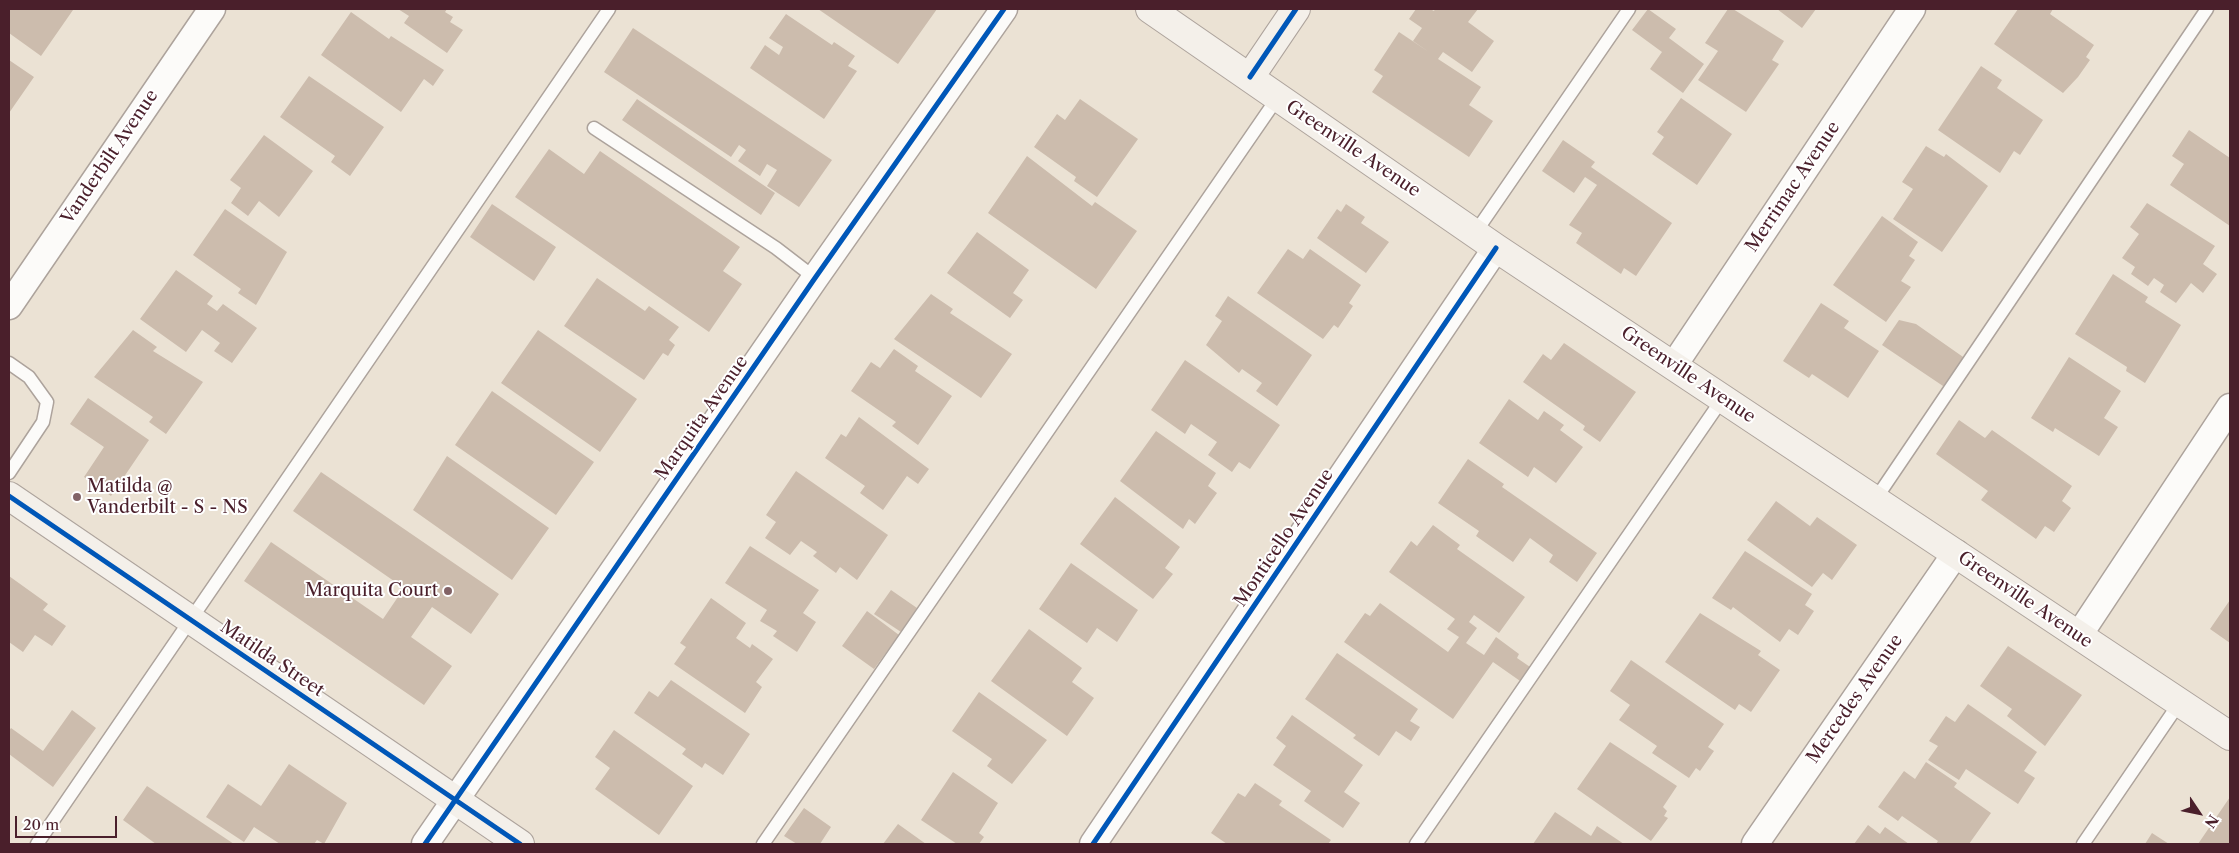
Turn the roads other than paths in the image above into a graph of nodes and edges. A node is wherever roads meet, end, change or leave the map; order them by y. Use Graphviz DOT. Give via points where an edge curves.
graph roads {
  1 [pos="212,9"];
  2 [pos="609,9"];
  3 [pos="1004,9"];
  4 [pos="1150,9"];
  5 [pos="1296,9"];
  6 [pos="1629,9"];
  7 [pos="1912,9"];
  8 [pos="2206,9"];
  9 [pos="1250,77"];
  10 [pos="1278,97"];
  11 [pos="594,128"];
  12 [pos="1486,240"];
  13 [pos="815,278"];
  14 [pos="9,306"];
  15 [pos="9,363"];
  16 [pos="1674,365"];
  17 [pos="1724,398"];
  18 [pos="2230,407"];
  19 [pos="9,473"];
  20 [pos="9,496"];
  21 [pos="1874,500"];
  22 [pos="1956,553"];
  23 [pos="191,620"];
  24 [pos="2078,635"];
  25 [pos="2180,702"];
  26 [pos="2230,736"];
  27 [pos="455,800"];
  28 [pos="37,844"];
  29 [pos="424,844"];
  30 [pos="520,844"];
  31 [pos="762,844"];
  32 [pos="1093,844"];
  33 [pos="1416,844"];
  34 [pos="1755,844"];
  35 [pos="2083,844"];
  1 -- 14 [label="street, Vanderbilt Avenue"];
  2 -- 23 [label="lane"];
  3 -- 13 [label="street, Marquita Avenue"];
  4 -- 9 [label="main road, Greenville Avenue"];
  5 -- 9 [label="main road"];
  6 -- 12 [label="lane"];
  7 -- 16 [label="street, Merrimac Avenue"];
  8 -- 21 [label="lane"];
  9 -- 10 [label="main road, Greenville Avenue"];
  10 -- 12 [label="main road, Greenville Avenue"];
  10 -- 31 [label="lane"];
  11 -- 13 [label="lane" via="776,248"];
  12 -- 16 [label="main road, Greenville Avenue"];
  12 -- 32 [label="street, Monticello Avenue"];
  13 -- 27 [label="street, Marquita Avenue"];
  15 -- 19 [label="lane" via="29,377 47,402 43,422"];
  16 -- 17 [label="main road, Greenville Avenue"];
  17 -- 21 [label="main road, Greenville Avenue"];
  17 -- 33 [label="lane"];
  18 -- 24 [label="street"];
  20 -- 23 [label="main road, Matilda Street"];
  21 -- 22 [label="main road, Greenville Avenue"];
  22 -- 24 [label="main road, Greenville Avenue"];
  22 -- 34 [label="street, Mercedes Avenue"];
  23 -- 27 [label="main road, Matilda Street"];
  23 -- 28 [label="lane"];
  24 -- 25 [label="main road, Greenville Avenue"];
  25 -- 26 [label="main road, Greenville Avenue"];
  25 -- 35 [label="lane"];
  27 -- 29 [label="street, Marquita Avenue"];
  27 -- 30 [label="main road, Matilda Street"];
}
